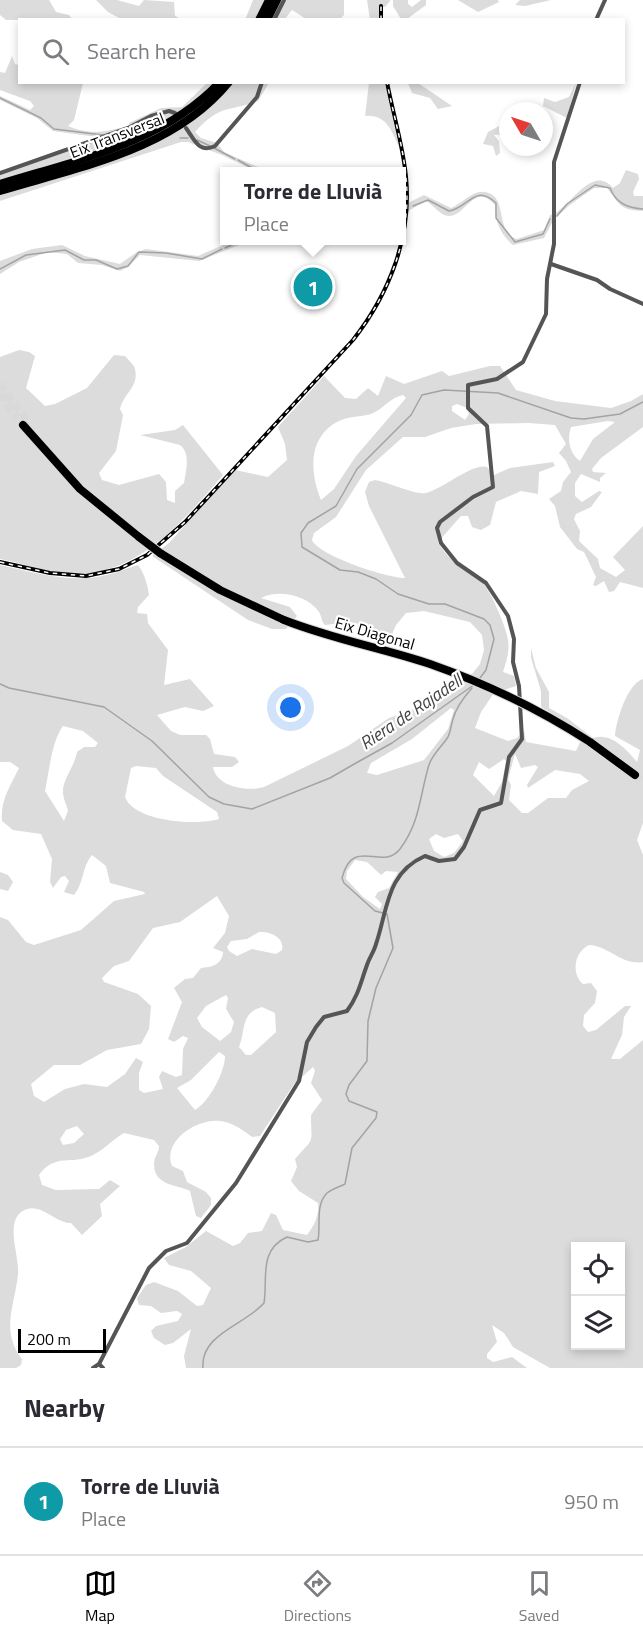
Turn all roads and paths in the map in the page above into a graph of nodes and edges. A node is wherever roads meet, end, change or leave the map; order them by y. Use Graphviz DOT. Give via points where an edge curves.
graph roads {
  1 [pos="270,0"];
  2 [pos="278,0"];
  3 [pos="284,0"];
  4 [pos="605,0"];
  5 [pos="260,18"];
  6 [pos="268,18"];
  7 [pos="275,18"];
  8 [pos="598,18"];
  9 [pos="218,84"];
  10 [pos="227,84"];
  11 [pos="261,84"];
  12 [pos="579,84"];
  13 [pos="175,113"];
  14 [pos="186,128"];
  15 [pos="0,173"];
  16 [pos="0,182"];
  17 [pos="0,191"];
  18 [pos="550,264"];
  19 [pos="643,304"];
  20 [pos="25,424"];
  21 [pos="635,775"];
  22 [pos="99,1364"];
  23 [pos="93,1368"];
  24 [pos="103,1368"];
  1 -- 5 [label="highway"];
  2 -- 6 [label="highway"];
  3 -- 7 [label="street"];
  4 -- 8 [label="street"];
  9 -- 16 [label="highway, Eix Transversal" via="189,111 149,135"];
  10 -- 17 [label="highway, Eix Transversal" via="194,117 152,141"];
  11 -- 14 [label="street" via="257,97 213,148 196,144"];
  12 -- 18 [label="street" via="554,162 554,244"];
  13 -- 15 [label="street" via="151,116 129,128"];
  18 -- 19 [label="street" via="597,280"];
  18 -- 22 [label="street" via="546,314 523,362 497,379 468,385 468,408 487,426 493,487 440,522 437,533 457,563 486,583 513,627 513,662 523,726 522,739 509,757 501,803 480,810 459,855 449,861 425,856 395,879 359,995 347,1011 324,1017 307,1042 299,1081 236,1183 187,1243 166,1251 149,1268"];
  20 -- 21 [label="highway, Eix Diagonal, bridge" via="110,514 160,553 220,590 284,620 489,687 546,714"];
  22 -- 23 [label="street"];
  22 -- 24 [label="street"];
}
